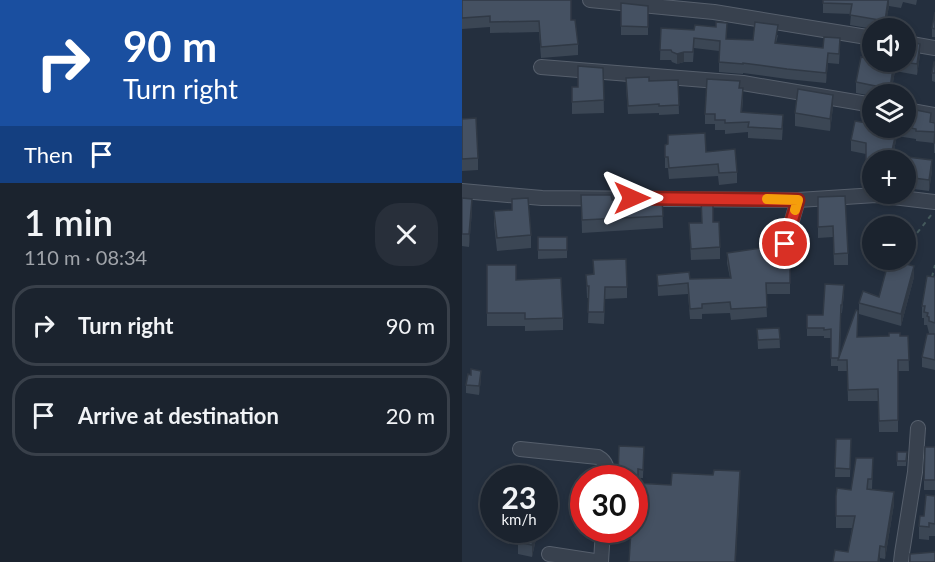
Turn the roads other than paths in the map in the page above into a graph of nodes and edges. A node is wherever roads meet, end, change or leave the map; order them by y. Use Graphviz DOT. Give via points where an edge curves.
graph roads {
  1 [pos="590,0"];
  2 [pos="862,36"];
  3 [pos="916,45"];
  4 [pos="935,48"];
  5 [pos="541,67"];
  6 [pos="862,103"];
  7 [pos="916,112"];
  8 [pos="935,115"];
  9 [pos="462,191"];
  10 [pos="798,200"];
  11 [pos="935,202"];
  12 [pos="776,255"];
  13 [pos="918,428"];
  14 [pos="520,449"];
  15 [pos="606,465"];
  16 [pos="602,543"];
  17 [pos="549,554"];
  18 [pos="601,562"];
  19 [pos="901,562"];
  1 -- 2 [label="street" via="714,12"];
  3 -- 4 [label="street"];
  5 -- 6 [label="street" via="743,83"];
  7 -- 8 [label="street"];
  9 -- 10 [label="street" via="542,198"];
  10 -- 11 [label="street" via="876,195"];
  10 -- 12 [label="street" via="785,244"];
  13 -- 19 [label="street"];
  14 -- 15 [label="street" via="598,457"];
  16 -- 18 [label="street"];
  17 -- 18 [label="street"];
}
